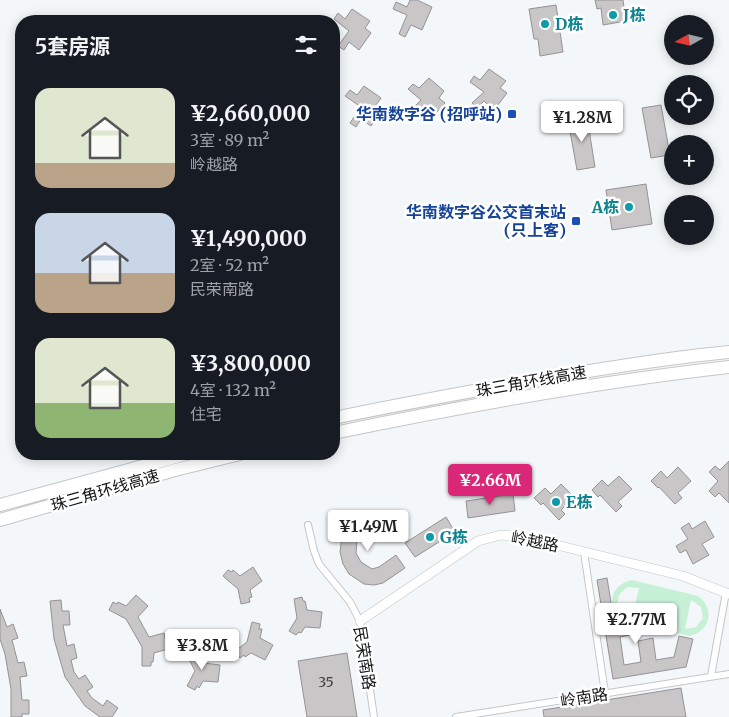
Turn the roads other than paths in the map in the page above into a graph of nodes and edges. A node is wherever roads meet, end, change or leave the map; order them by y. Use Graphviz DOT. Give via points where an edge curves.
graph roads {
  1 [pos="729,352"];
  2 [pos="729,367"];
  3 [pos="340,417"];
  4 [pos="340,432"];
  5 [pos="165,460"];
  6 [pos="218,460"];
  7 [pos="66,501"];
  8 [pos="0,505"];
  9 [pos="0,520"];
  10 [pos="308,525"];
  11 [pos="0,527"];
  12 [pos="584,552"];
  13 [pos="728,593"];
  14 [pos="360,620"];
  15 [pos="729,674"];
  16 [pos="711,676"];
  17 [pos="605,694"];
  18 [pos="374,717"];
  19 [pos="456,717"];
  1 -- 3 [label="highway, 珠三角环线高速" via="564,375"];
  2 -- 4 [label="highway, 珠三角环线高速" via="492,402"];
  5 -- 8 [label="highway, 珠三角环线高速"];
  6 -- 7 [label="highway, 珠三角环线高速"];
  7 -- 9 [label="highway, 珠三角环线高速"];
  7 -- 11 [label="highway"];
  10 -- 14 [label="street, 民荣南路" via="319,564 350,602"];
  12 -- 13 [label="street, 岭越路" via="683,576"];
  12 -- 14 [label="street, 岭越路" via="513,535 489,537 468,547"];
  12 -- 17 [label="street"];
  13 -- 16 [label="street"];
  14 -- 18 [label="street, 民荣南路"];
  15 -- 16 [label="street, 岭南路"];
  16 -- 17 [label="street, 岭南路"];
  17 -- 19 [label="street, 岭南路"];
}
